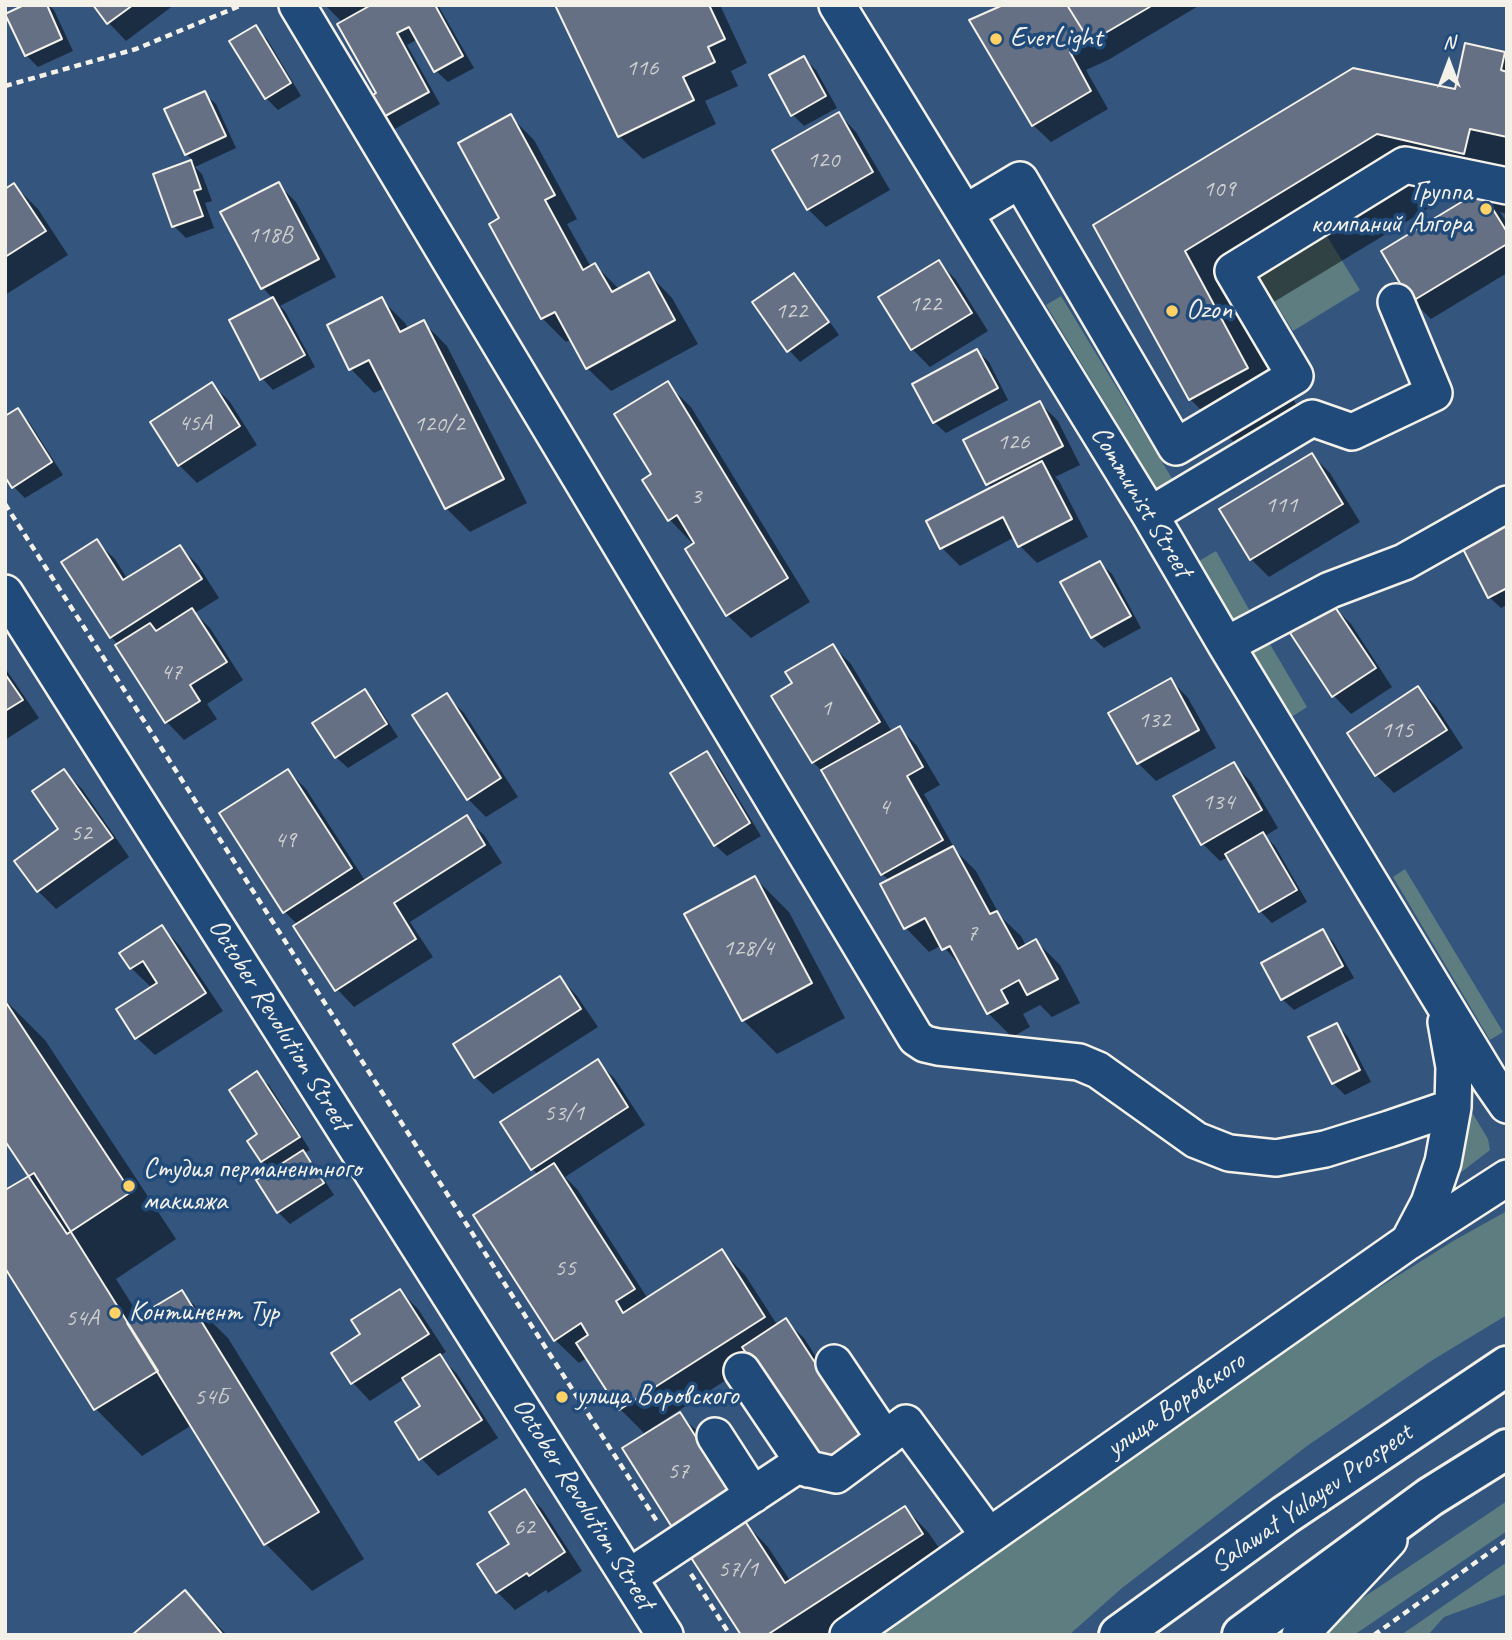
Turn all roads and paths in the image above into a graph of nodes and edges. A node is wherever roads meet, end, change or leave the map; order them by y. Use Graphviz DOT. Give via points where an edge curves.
graph roads {
  1 [pos="242,5"];
  2 [pos="837,5"];
  3 [pos="309,9"];
  4 [pos="5,86"];
  5 [pos="1507,186"];
  6 [pos="965,213"];
  7 [pos="1396,302"];
  8 [pos="5,504"];
  9 [pos="1507,504"];
  10 [pos="1150,515"];
  11 [pos="5,593"];
  12 [pos="1226,645"];
  13 [pos="1443,1001"];
  14 [pos="1493,1056"];
  15 [pos="1507,1105"];
  16 [pos="1453,1107"];
  17 [pos="1507,1178"];
  18 [pos="1408,1242"];
  19 [pos="834,1363"];
  20 [pos="1507,1366"];
  21 [pos="743,1371"];
  22 [pos="715,1436"];
  23 [pos="885,1439"];
  24 [pos="1507,1449"];
  25 [pos="808,1469"];
  26 [pos="753,1495"];
  27 [pos="1430,1497"];
  28 [pos="989,1536"];
  29 [pos="1507,1540"];
  30 [pos="674,1547"];
  31 [pos="629,1577"];
  32 [pos="665,1635"];
  33 [pos="730,1635"];
  34 [pos="848,1635"];
  35 [pos="1119,1635"];
  36 [pos="1242,1635"];
  37 [pos="1300,1635"];
  38 [pos="1374,1635"];
  1 -- 4 [label="path" via="136,49"];
  2 -- 6 [label="street, Communist Street"];
  3 -- 16 [label="street" via="916,1038 939,1047 1079,1062 1098,1070 1196,1140 1229,1153 1276,1158 1325,1149"];
  5 -- 6 [label="street" via="1405,165 1233,271 1295,376 1176,447 1020,180"];
  6 -- 10 [label="street, Communist Street"];
  7 -- 10 [label="street" via="1434,393 1352,432 1312,418"];
  8 -- 30 [label="path"];
  9 -- 12 [label="street" via="1404,562 1330,590"];
  10 -- 12 [label="street, Communist Street"];
  11 -- 31 [label="street, October Revolution Street"];
  12 -- 13 [label="street, Communist Street"];
  13 -- 14 [label="street, Communist Street"];
  13 -- 16 [label="street, Communist Street" via="1454,1067"];
  14 -- 15 [label="street, Communist Street"];
  16 -- 18 [label="street, Communist Street" via="1443,1163"];
  17 -- 18 [label="street, улица Воровского"];
  18 -- 28 [label="street, улица Воровского"];
  19 -- 23 [label="street"];
  20 -- 35 [label="main road, Salawat Yulayev Prospect" via="1285,1515"];
  21 -- 25 [label="street"];
  22 -- 26 [label="street"];
  23 -- 25 [label="street" via="836,1475"];
  23 -- 28 [label="street" via="906,1423"];
  24 -- 27 [label="main road"];
  25 -- 26 [label="street" via="796,1466"];
  26 -- 30 [label="street"];
  27 -- 36 [label="main road"];
  27 -- 37 [label="street"];
  28 -- 34 [label="street, улица Воровского"];
  29 -- 38 [label="path"];
  30 -- 31 [label="street"];
  30 -- 33 [label="path"];
  31 -- 32 [label="street, October Revolution Street"];
}
